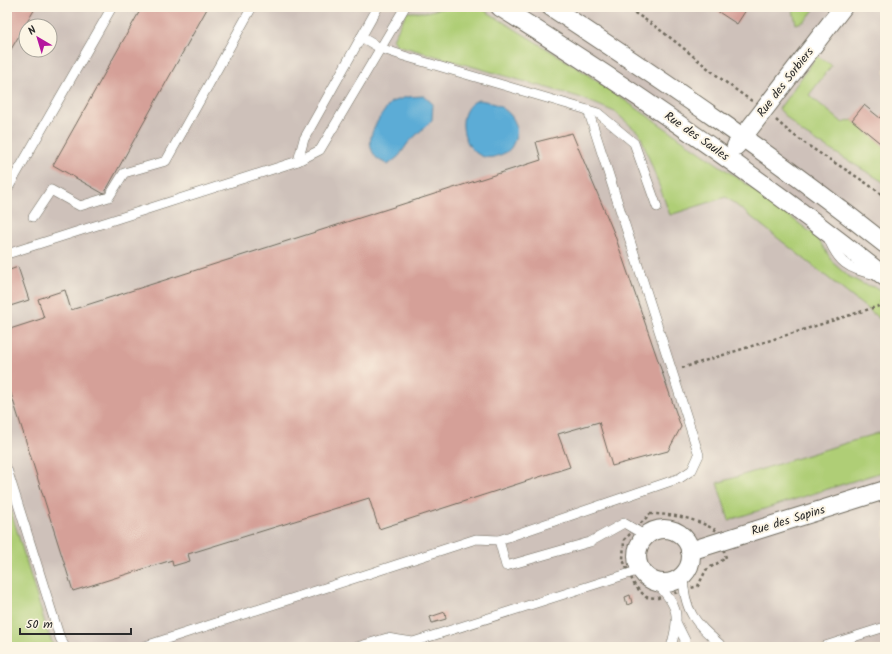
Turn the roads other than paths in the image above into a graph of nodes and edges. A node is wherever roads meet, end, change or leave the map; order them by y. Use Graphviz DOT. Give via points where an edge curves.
graph roads {
  1 [pos="112,7"];
  2 [pos="252,7"];
  3 [pos="378,7"];
  4 [pos="405,7"];
  5 [pos="500,7"];
  6 [pos="551,7"];
  7 [pos="843,7"];
  8 [pos="361,37"];
  9 [pos="380,48"];
  10 [pos="588,110"];
  11 [pos="743,137"];
  12 [pos="727,158"];
  13 [pos="298,161"];
  14 [pos="7,190"];
  15 [pos="657,206"];
  16 [pos="33,217"];
  17 [pos="885,244"];
  18 [pos="7,254"];
  19 [pos="884,277"];
  20 [pos="7,469"];
  21 [pos="885,490"];
  22 [pos="640,532"];
  23 [pos="499,540"];
  24 [pos="690,551"];
  25 [pos="635,572"];
  26 [pos="683,583"];
  27 [pos="662,589"];
  28 [pos="677,624"];
  29 [pos="885,627"];
  30 [pos="411,644"];
  31 [pos="65,647"];
  32 [pos="142,647"];
  33 [pos="357,647"];
  34 [pos="671,647"];
  35 [pos="684,647"];
  36 [pos="723,647"];
  37 [pos="822,647"];
  1 -- 14 [label="lane"];
  2 -- 16 [label="lane" via="166,161 124,173 109,197 80,206 51,190"];
  3 -- 8 [label="lane"];
  4 -- 9 [label="lane"];
  5 -- 12 [label="street, Rue des Saules" via="651,104"];
  6 -- 11 [label="street"];
  7 -- 11 [label="street, Rue des Sorbiers"];
  8 -- 9 [label="lane"];
  8 -- 13 [label="lane" via="304,139"];
  9 -- 10 [label="lane"];
  9 -- 13 [label="lane" via="320,150"];
  10 -- 15 [label="lane" via="598,113 634,143"];
  10 -- 23 [label="lane" via="698,455 692,470 680,478"];
  11 -- 12 [label="street, Rue des Sorbiers"];
  11 -- 17 [label="street"];
  12 -- 19 [label="street, Rue des Saules"];
  13 -- 18 [label="lane"];
  20 -- 31 [label="lane"];
  21 -- 24 [label="street, Rue des Sapins"];
  22 -- 23 [label="lane" via="624,523 590,542 506,566"];
  22 -- 24 [label="street" via="673,531 684,539"];
  22 -- 25 [label="street"];
  23 -- 32 [label="lane" via="476,539"];
  24 -- 26 [label="street" via="690,564"];
  25 -- 27 [label="street"];
  25 -- 30 [label="lane" via="528,604"];
  26 -- 27 [label="street" via="671,582"];
  26 -- 36 [label="lane" via="689,610 696,623"];
  27 -- 28 [label="lane" via="671,598"];
  28 -- 34 [label="lane"];
  28 -- 35 [label="lane" via="685,640"];
  29 -- 37 [label="lane"];
  30 -- 33 [label="lane" via="387,638"];
}
